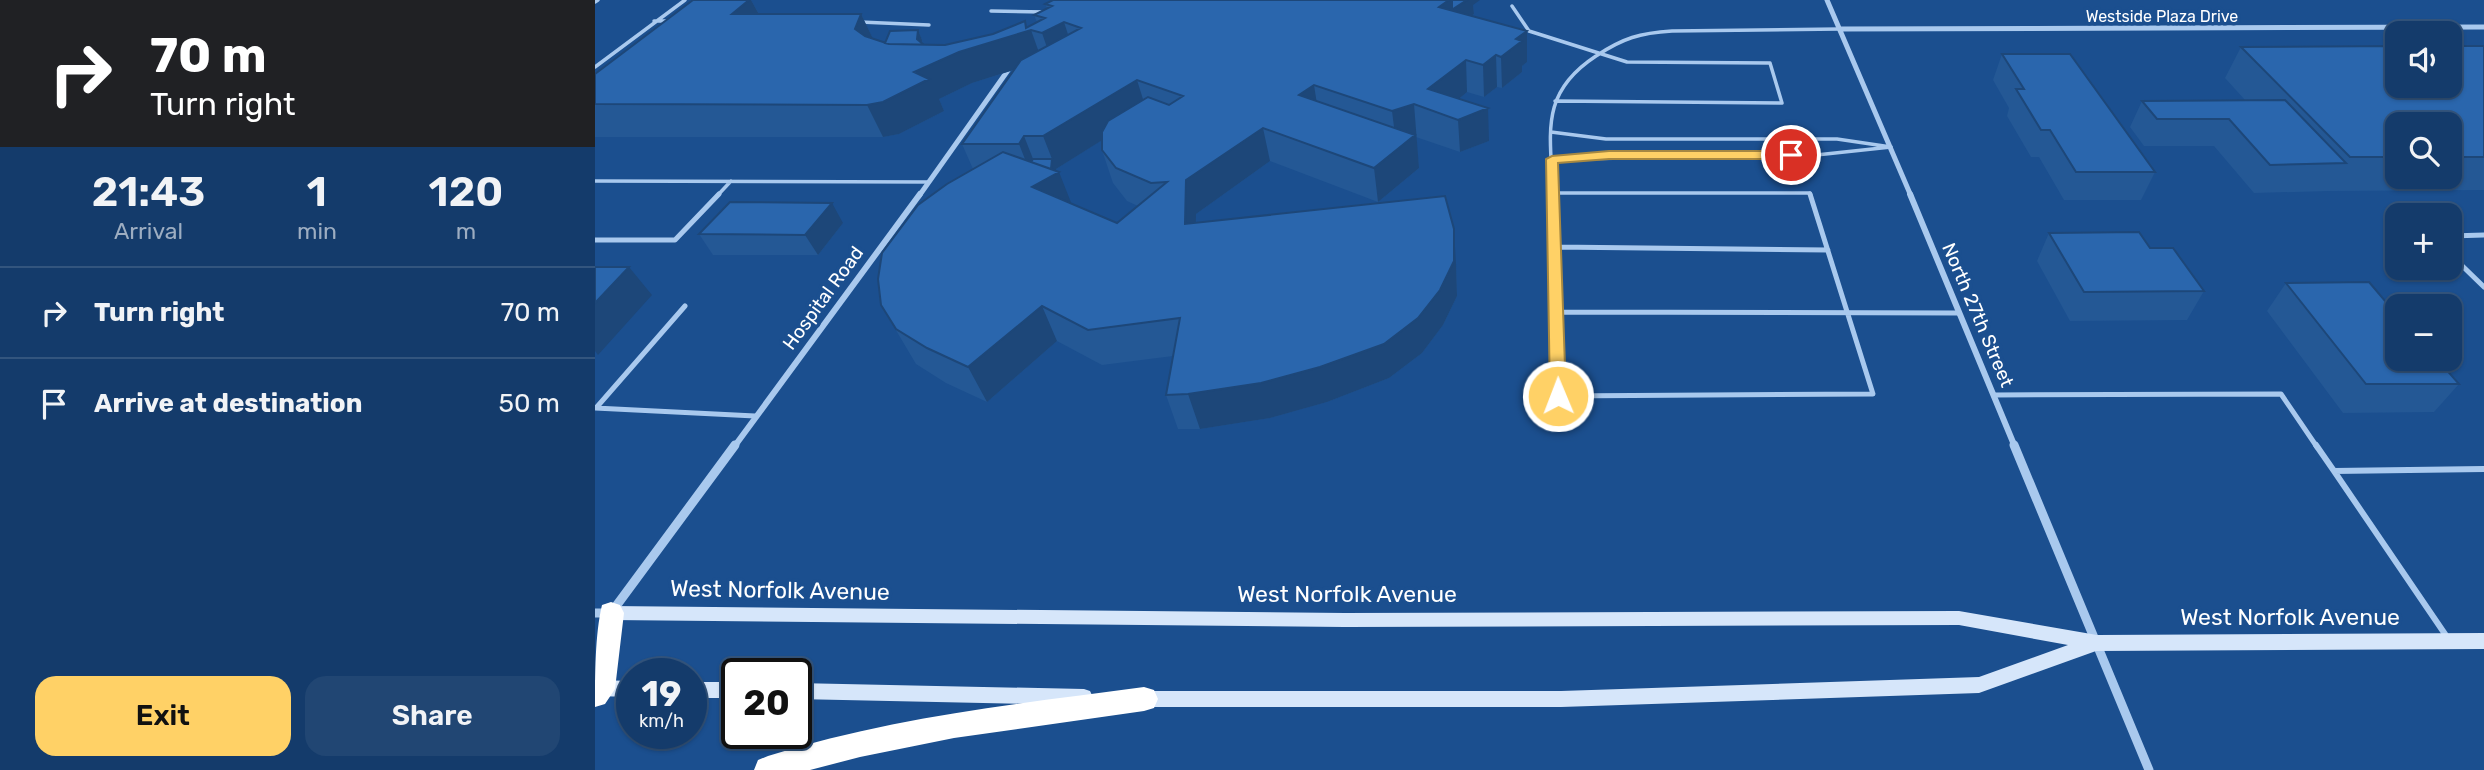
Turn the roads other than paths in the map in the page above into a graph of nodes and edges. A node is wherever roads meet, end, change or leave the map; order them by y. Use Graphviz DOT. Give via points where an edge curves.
graph roads {
  1 [pos="684,0"];
  2 [pos="1827,0"];
  3 [pos="1513,6"];
  4 [pos="1051,9"];
  5 [pos="991,12"];
  6 [pos="654,21"];
  7 [pos="680,21"];
  8 [pos="852,22"];
  9 [pos="1041,24"];
  10 [pos="929,25"];
  11 [pos="2484,27"];
  12 [pos="1840,29"];
  13 [pos="1598,53"];
  14 [pos="1017,57"];
  15 [pos="595,67"];
  16 [pos="1555,101"];
  17 [pos="1551,132"];
  18 [pos="1891,147"];
  19 [pos="1552,159"];
  20 [pos="595,181"];
  21 [pos="731,181"];
  22 [pos="929,181"];
  23 [pos="1555,193"];
  24 [pos="2484,235"];
  25 [pos="2462,236"];
  26 [pos="595,240"];
  27 [pos="1555,247"];
  28 [pos="1828,250"];
  29 [pos="2462,266"];
  30 [pos="2484,287"];
  31 [pos="685,306"];
  32 [pos="1557,312"];
  33 [pos="1959,313"];
  34 [pos="1849,314"];
  35 [pos="1994,395"];
  36 [pos="595,408"];
  37 [pos="755,416"];
  38 [pos="2484,469"];
  39 [pos="2334,471"];
  40 [pos="600,617"];
  41 [pos="2484,640"];
  42 [pos="2449,641"];
  43 [pos="2097,643"];
  44 [pos="616,690"];
  45 [pos="597,691"];
  46 [pos="812,691"];
  47 [pos="1144,699"];
  48 [pos="768,770"];
  49 [pos="2149,770"];
  1 -- 6 [label="lane"];
  2 -- 12 [label="street, North 27th Street"];
  3 -- 13 [label="lane" via="1529,31"];
  4 -- 5 [label="lane"];
  4 -- 9 [label="street"];
  6 -- 7 [label="lane"];
  6 -- 15 [label="lane"];
  8 -- 10 [label="lane"];
  11 -- 12 [label="street, Westside Plaza Drive"];
  12 -- 13 [label="lane" via="1672,30 1618,41"];
  12 -- 18 [label="street, North 27th Street"];
  13 -- 16 [label="lane" via="1577,69"];
  13 -- 16 [label="lane" via="1627,62 1770,63 1782,103"];
  14 -- 22 [label="street, Hospital Road"];
  16 -- 17 [label="lane"];
  17 -- 18 [label="lane" via="1606,139 1837,139"];
  17 -- 19 [label="lane"];
  18 -- 19 [label="lane" via="1843,155"];
  18 -- 33 [label="street, North 27th Street"];
  19 -- 23 [label="lane"];
  20 -- 21 [label="lane"];
  21 -- 22 [label="lane"];
  21 -- 26 [label="lane" via="675,240"];
  22 -- 37 [label="street, Hospital Road"];
  23 -- 27 [label="lane"];
  23 -- 28 [label="lane" via="1810,193"];
  24 -- 25 [label="lane"];
  27 -- 28 [label="lane"];
  27 -- 32 [label="lane"];
  28 -- 34 [label="lane"];
  29 -- 30 [label="lane"];
  31 -- 36 [label="lane"];
  32 -- 34 [label="lane"];
  32 -- 34 [label="lane" via="1558,396 1873,394"];
  33 -- 34 [label="lane"];
  33 -- 35 [label="street, North 27th Street"];
  35 -- 39 [label="lane" via="2281,394"];
  35 -- 43 [label="street, North 27th Street"];
  36 -- 37 [label="lane"];
  37 -- 40 [label="street, Hospital Road"];
  38 -- 39 [label="lane"];
  39 -- 42 [label="lane"];
  40 -- 43 [label="main road, West Norfolk Avenue" via="1959,618"];
  40 -- 45 [label="highway"];
  41 -- 42 [label="main road, West Norfolk Avenue"];
  42 -- 43 [label="main road, West Norfolk Avenue"];
  43 -- 47 [label="main road, West Norfolk Avenue" via="1979,685 1561,699"];
  43 -- 49 [label="street, North 27th Street"];
  44 -- 45 [label="main road"];
  46 -- 47 [label="main road, West Norfolk Avenue"];
  47 -- 48 [label="highway" via="907,734"];
}
